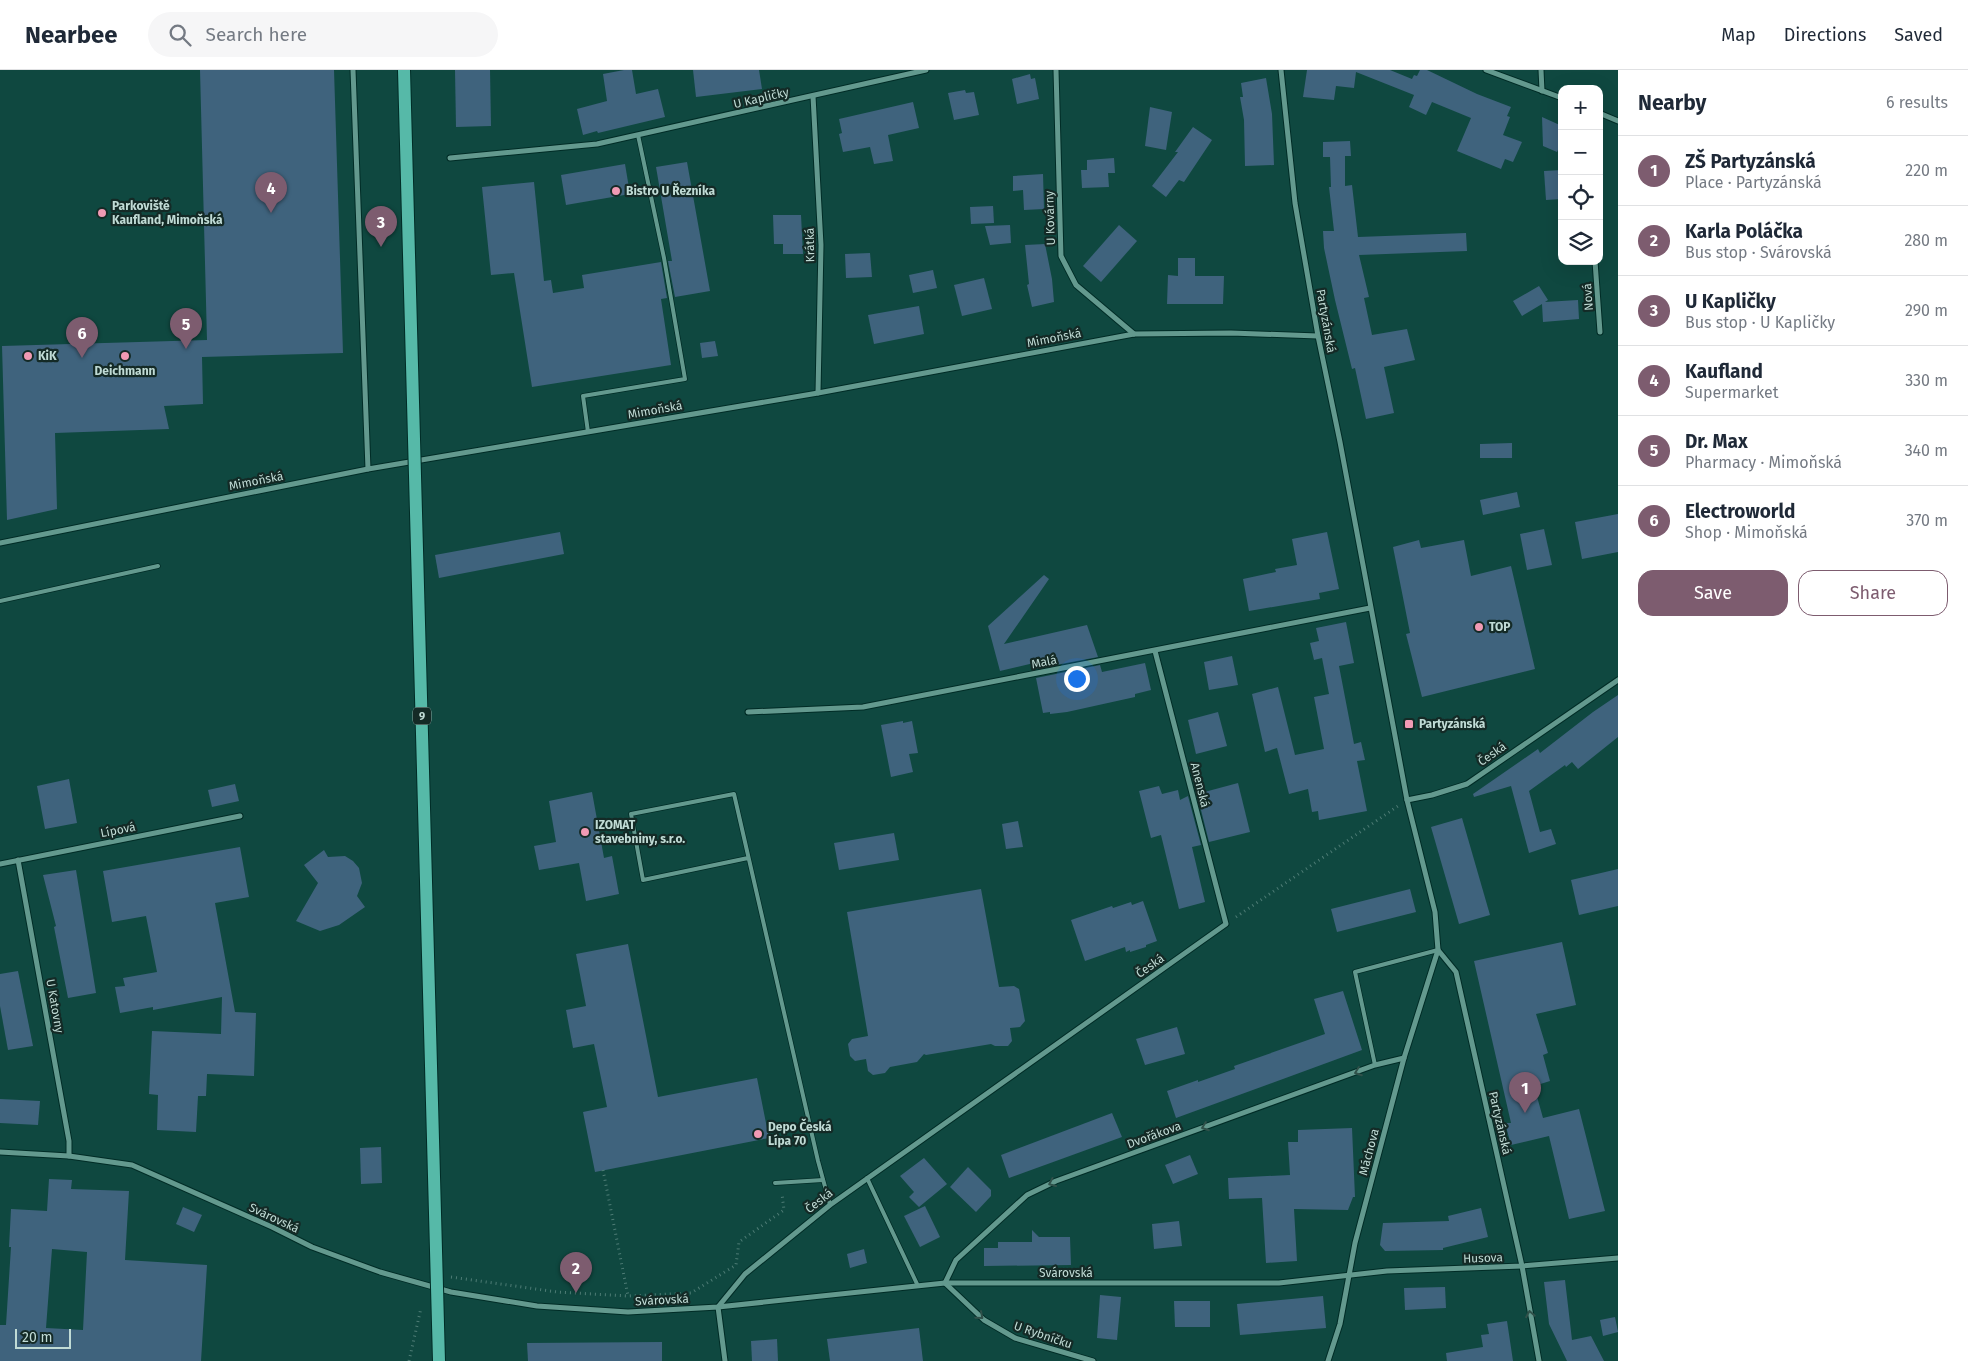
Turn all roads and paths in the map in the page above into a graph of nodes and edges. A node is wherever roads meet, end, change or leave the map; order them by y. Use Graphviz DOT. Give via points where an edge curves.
graph roads {
  1 [pos="353,70"];
  2 [pos="404,70"];
  3 [pos="926,70"];
  4 [pos="1056,70"];
  5 [pos="1281,70"];
  6 [pos="1486,70"];
  7 [pos="1541,70"];
  8 [pos="1542,91"];
  9 [pos="813,96"];
  10 [pos="1558,97"];
  11 [pos="1603,115"];
  12 [pos="1618,121"];
  13 [pos="638,135"];
  14 [pos="450,158"];
  15 [pos="1595,265"];
  16 [pos="1600,332"];
  17 [pos="1134,334"];
  18 [pos="1318,336"];
  19 [pos="818,393"];
  20 [pos="588,432"];
  21 [pos="368,469"];
  22 [pos="0,543"];
  23 [pos="158,566"];
  24 [pos="0,600"];
  25 [pos="1370,608"];
  26 [pos="1156,651"];
  27 [pos="1618,680"];
  28 [pos="748,712"];
  29 [pos="1407,800"];
  30 [pos="240,816"];
  31 [pos="748,858"];
  32 [pos="18,860"];
  33 [pos="0,864"];
  34 [pos="1226,924"];
  35 [pos="1438,950"];
  36 [pos="1404,1058"];
  37 [pos="1375,1065"];
  38 [pos="0,1152"];
  39 [pos="69,1156"];
  40 [pos="603,1170"];
  41 [pos="867,1178"];
  42 [pos="823,1180"];
  43 [pos="775,1183"];
  44 [pos="782,1194"];
  45 [pos="830,1205"];
  46 [pos="1618,1258"];
  47 [pos="1522,1266"];
  48 [pos="1349,1275"];
  49 [pos="444,1276"];
  50 [pos="945,1283"];
  51 [pos="918,1286"];
  52 [pos="628,1296"];
  53 [pos="422,1301"];
  54 [pos="718,1307"];
  55 [pos="409,1361"];
  56 [pos="439,1361"];
  57 [pos="725,1361"];
  58 [pos="1093,1361"];
  59 [pos="1328,1361"];
  60 [pos="1539,1361"];
  1 -- 21 [label="street"];
  2 -- 56 [label="main road, 9, bridge"];
  3 -- 9 [label="street, U Kapličky"];
  4 -- 17 [label="street, U Kovárny" via="1061,256 1076,285"];
  5 -- 18 [label="street, Partyzánská" via="1295,203"];
  6 -- 8 [label="street"];
  7 -- 8 [label="street"];
  8 -- 10 [label="street"];
  9 -- 13 [label="street, U Kapličky"];
  9 -- 19 [label="street, Krátká" via="820,246"];
  11 -- 12 [label="street"];
  13 -- 14 [label="street, U Kapličky" via="596,144"];
  13 -- 20 [label="lane" via="685,379 583,396"];
  15 -- 16 [label="street, Nová"];
  17 -- 18 [label="street, Mimoňská"];
  17 -- 19 [label="street, Mimoňská"];
  18 -- 25 [label="street, Partyzánská"];
  19 -- 20 [label="street, Mimoňská"];
  20 -- 21 [label="street, Mimoňská"];
  21 -- 22 [label="street, Mimoňská"];
  23 -- 24 [label="lane"];
  25 -- 26 [label="street, Malá"];
  25 -- 29 [label="street, Partyzánská"];
  26 -- 28 [label="street, Malá" via="863,707"];
  26 -- 34 [label="street, Anenská"];
  27 -- 29 [label="street, Česká" via="1467,784"];
  29 -- 34 [label="path"];
  29 -- 35 [label="street, Partyzánská" via="1435,912"];
  30 -- 32 [label="street, Lípová"];
  31 -- 31 [label="lane" via="734,794 632,814 643,880"];
  31 -- 42 [label="lane"];
  32 -- 33 [label="street, Lípová"];
  32 -- 39 [label="street, U Katovny" via="69,1141"];
  34 -- 41 [label="street, Česká"];
  35 -- 36 [label="street, Máchova"];
  35 -- 37 [label="lane" via="1355,972"];
  35 -- 47 [label="street, Partyzánská" via="1456,972"];
  36 -- 37 [label="street, Dvořákova"];
  36 -- 48 [label="street, Máchova"];
  37 -- 50 [label="street, Dvořákova, one-way" via="1056,1181 1027,1195 956,1260"];
  38 -- 39 [label="street, Svárovská"];
  39 -- 54 [label="street, Svárovská" via="132,1165 312,1247 380,1272 451,1292 537,1306 628,1312"];
  40 -- 52 [label="path"];
  41 -- 45 [label="street, Česká"];
  41 -- 51 [label="lane"];
  42 -- 43 [label="lane"];
  42 -- 45 [label="lane"];
  44 -- 52 [label="path" via="784,1210 739,1242 736,1265 691,1294"];
  45 -- 54 [label="street, Česká" via="745,1274"];
  46 -- 47 [label="street, Husova"];
  47 -- 48 [label="street, Husova"];
  60 -- 47 [label="street, Partyzánská, one-way"];
  48 -- 50 [label="street, Svárovská" via="1279,1283"];
  48 -- 59 [label="street, Máchova" via="1340,1324"];
  49 -- 52 [label="path" via="557,1292"];
  50 -- 51 [label="street, Svárovská"];
  50 -- 58 [label="street, U Rybníčku, one-way" via="984,1320 1015,1338"];
  51 -- 54 [label="street, Svárovská"];
  53 -- 55 [label="path"];
  54 -- 57 [label="street"];
}
